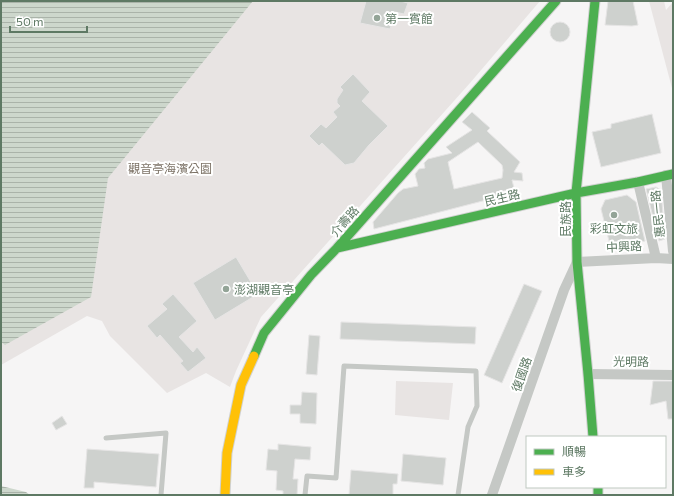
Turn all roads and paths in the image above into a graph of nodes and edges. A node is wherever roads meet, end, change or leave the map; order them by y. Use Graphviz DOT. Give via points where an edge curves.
graph roads {
  1 [pos="556,1"];
  2 [pos="595,1"];
  3 [pos="669,174"];
  4 [pos="638,182"];
  5 [pos="576,193"];
  6 [pos="673,239"];
  7 [pos="337,248"];
  8 [pos="673,251"];
  9 [pos="656,258"];
  10 [pos="673,258"];
  11 [pos="577,262"];
  12 [pos="588,374"];
  13 [pos="673,375"];
  14 [pos="593,436"];
  15 [pos="106,438"];
  16 [pos="161,495"];
  17 [pos="225,495"];
  18 [pos="306,495"];
  19 [pos="458,495"];
  20 [pos="492,495"];
  1 -- 7 [label="street, 介壽路"];
  2 -- 5 [label="street, 民族路"];
  3 -- 4 [label="street, 民生路"];
  3 -- 6 [label="street, 惠民一路"];
  4 -- 5 [label="street, 民生路"];
  4 -- 9 [label="street"];
  5 -- 7 [label="street, 民生路"];
  5 -- 11 [label="street, 民族路"];
  6 -- 8 [label="street, 惠民一路"];
  7 -- 17 [label="street, 介壽路" via="311,275 264,333 241,385 227,453"];
  9 -- 10 [label="street, 中興路"];
  9 -- 11 [label="street, 中興路"];
  11 -- 12 [label="street, 民族路"];
  11 -- 20 [label="street, 復國路" via="564,290"];
  12 -- 13 [label="street, 光明路"];
  12 -- 14 [label="street, 民族路"];
  15 -- 16 [label="lane" via="166,433"];
  18 -- 19 [label="lane" via="307,476 336,478 344,366 476,371 477,406 468,427"];
}
